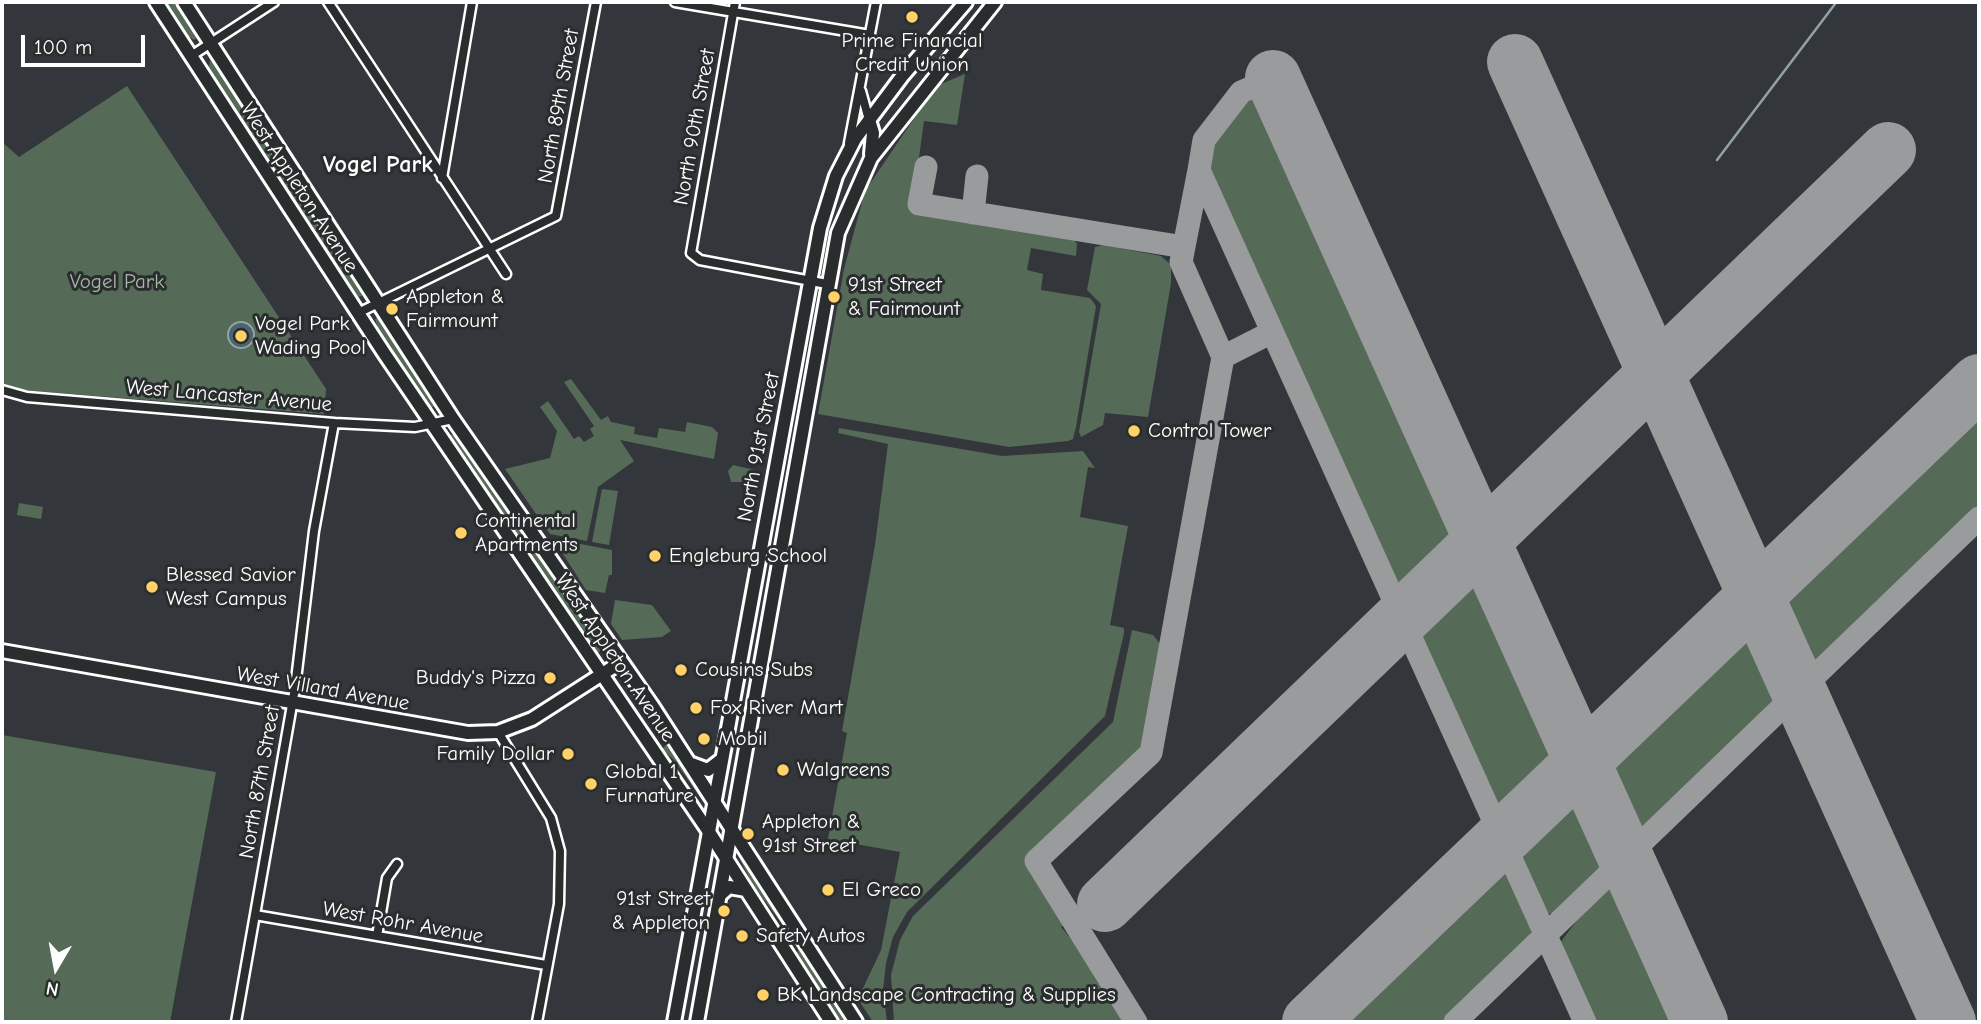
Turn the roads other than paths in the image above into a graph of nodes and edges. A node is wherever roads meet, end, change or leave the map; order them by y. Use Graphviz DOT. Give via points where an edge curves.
graph roads {
  1 [pos="156,2"];
  2 [pos="184,2"];
  3 [pos="274,2"];
  4 [pos="328,2"];
  5 [pos="472,2"];
  6 [pos="596,2"];
  7 [pos="675,2"];
  8 [pos="876,2"];
  9 [pos="966,2"];
  10 [pos="995,2"];
  11 [pos="734,6"];
  12 [pos="870,35"];
  13 [pos="210,43"];
  14 [pos="191,56"];
  15 [pos="861,90"];
  16 [pos="869,120"];
  17 [pos="846,156"];
  18 [pos="871,158"];
  19 [pos="442,178"];
  20 [pos="489,250"];
  21 [pos="506,274"];
  22 [pos="810,281"];
  23 [pos="827,284"];
  24 [pos="377,301"];
  25 [pos="358,313"];
  26 [pos="2,390"];
  27 [pos="453,419"];
  28 [pos="334,423"];
  29 [pos="435,425"];
  30 [pos="2,651"];
  31 [pos="621,662"];
  32 [pos="603,673"];
  33 [pos="293,703"];
  34 [pos="498,732"];
  35 [pos="669,732"];
  36 [pos="648,741"];
  37 [pos="687,760"];
  38 [pos="721,761"];
  39 [pos="714,799"];
  40 [pos="732,828"];
  41 [pos="709,832"];
  42 [pos="727,860"];
  43 [pos="397,864"];
  44 [pos="746,890"];
  45 [pos="720,895"];
  46 [pos="255,915"];
  47 [pos="377,936"];
  48 [pos="546,965"];
  49 [pos="236,1022"];
  50 [pos="537,1022"];
  51 [pos="674,1022"];
  52 [pos="697,1022"];
  53 [pos="831,1022"];
  54 [pos="856,1022"];
  1 -- 14 [label="main road, West Appleton Avenue"];
  2 -- 13 [label="main road, West Appleton Avenue"];
  3 -- 13 [label="street"];
  4 -- 19 [label="street"];
  5 -- 19 [label="street"];
  6 -- 20 [label="street, North 89th Street" via="556,216"];
  7 -- 11 [label="street"];
  8 -- 12 [label="street, North 91st Street"];
  9 -- 16 [label="main road"];
  10 -- 18 [label="main road"];
  11 -- 12 [label="street"];
  11 -- 22 [label="street, North 90th Street" via="691,248 695,258"];
  12 -- 15 [label="street, North 91st Street"];
  13 -- 14 [label="street"];
  13 -- 24 [label="main road, West Appleton Avenue"];
  14 -- 25 [label="main road, West Appleton Avenue"];
  15 -- 16 [label="street, North 91st Street"];
  15 -- 17 [label="street, North 91st Street"];
  16 -- 17 [label="main road"];
  16 -- 18 [label="main road"];
  17 -- 22 [label="main road, North 91st Street" via="820,228"];
  18 -- 23 [label="main road, North 91st Street" via="838,233"];
  19 -- 20 [label="street"];
  20 -- 21 [label="street"];
  20 -- 24 [label="street"];
  22 -- 23 [label="street"];
  22 -- 38 [label="main road, North 91st Street"];
  23 -- 40 [label="main road, North 91st Street"];
  24 -- 25 [label="street"];
  24 -- 27 [label="main road, West Appleton Avenue"];
  25 -- 29 [label="main road, West Appleton Avenue"];
  26 -- 28 [label="street, West Lancaster Avenue" via="27,397"];
  27 -- 29 [label="street, West Lancaster Avenue"];
  27 -- 31 [label="main road, West Appleton Avenue"];
  28 -- 29 [label="street, West Lancaster Avenue"];
  28 -- 33 [label="street, North 87th Street" via="314,531"];
  29 -- 32 [label="main road, West Appleton Avenue"];
  30 -- 33 [label="main road, West Villard Avenue"];
  31 -- 32 [label="main road, West Villard Avenue"];
  31 -- 35 [label="main road, West Appleton Avenue"];
  32 -- 34 [label="main road, West Villard Avenue" via="532,719"];
  32 -- 36 [label="main road, West Appleton Avenue"];
  33 -- 34 [label="main road, West Villard Avenue" via="456,732"];
  33 -- 46 [label="street, North 87th Street"];
  34 -- 48 [label="street" via="556,831 560,886"];
  35 -- 36 [label="main road"];
  35 -- 37 [label="main road, West Appleton Avenue"];
  36 -- 41 [label="main road, West Appleton Avenue"];
  37 -- 38 [label="main road" via="708,770"];
  37 -- 39 [label="main road, West Appleton Avenue"];
  38 -- 39 [label="main road, North 91st Street"];
  39 -- 40 [label="main road, West Appleton Avenue"];
  39 -- 41 [label="main road, North 91st Street"];
  40 -- 42 [label="main road, North 91st Street"];
  40 -- 54 [label="main road, West Appleton Avenue"];
  41 -- 42 [label="main road, West Appleton Avenue"];
  41 -- 51 [label="main road, North 91st Street"];
  42 -- 44 [label="main road, West Appleton Avenue"];
  42 -- 45 [label="main road, North 91st Street"];
  43 -- 47 [label="street" via="387,878"];
  44 -- 45 [label="main road" via="729,887"];
  44 -- 53 [label="main road, West Appleton Avenue"];
  45 -- 52 [label="main road, North 91st Street"];
  46 -- 47 [label="street, West Rohr Avenue"];
  46 -- 49 [label="street, North 87th Street"];
  47 -- 48 [label="street, West Rohr Avenue"];
  48 -- 50 [label="street"];
}
